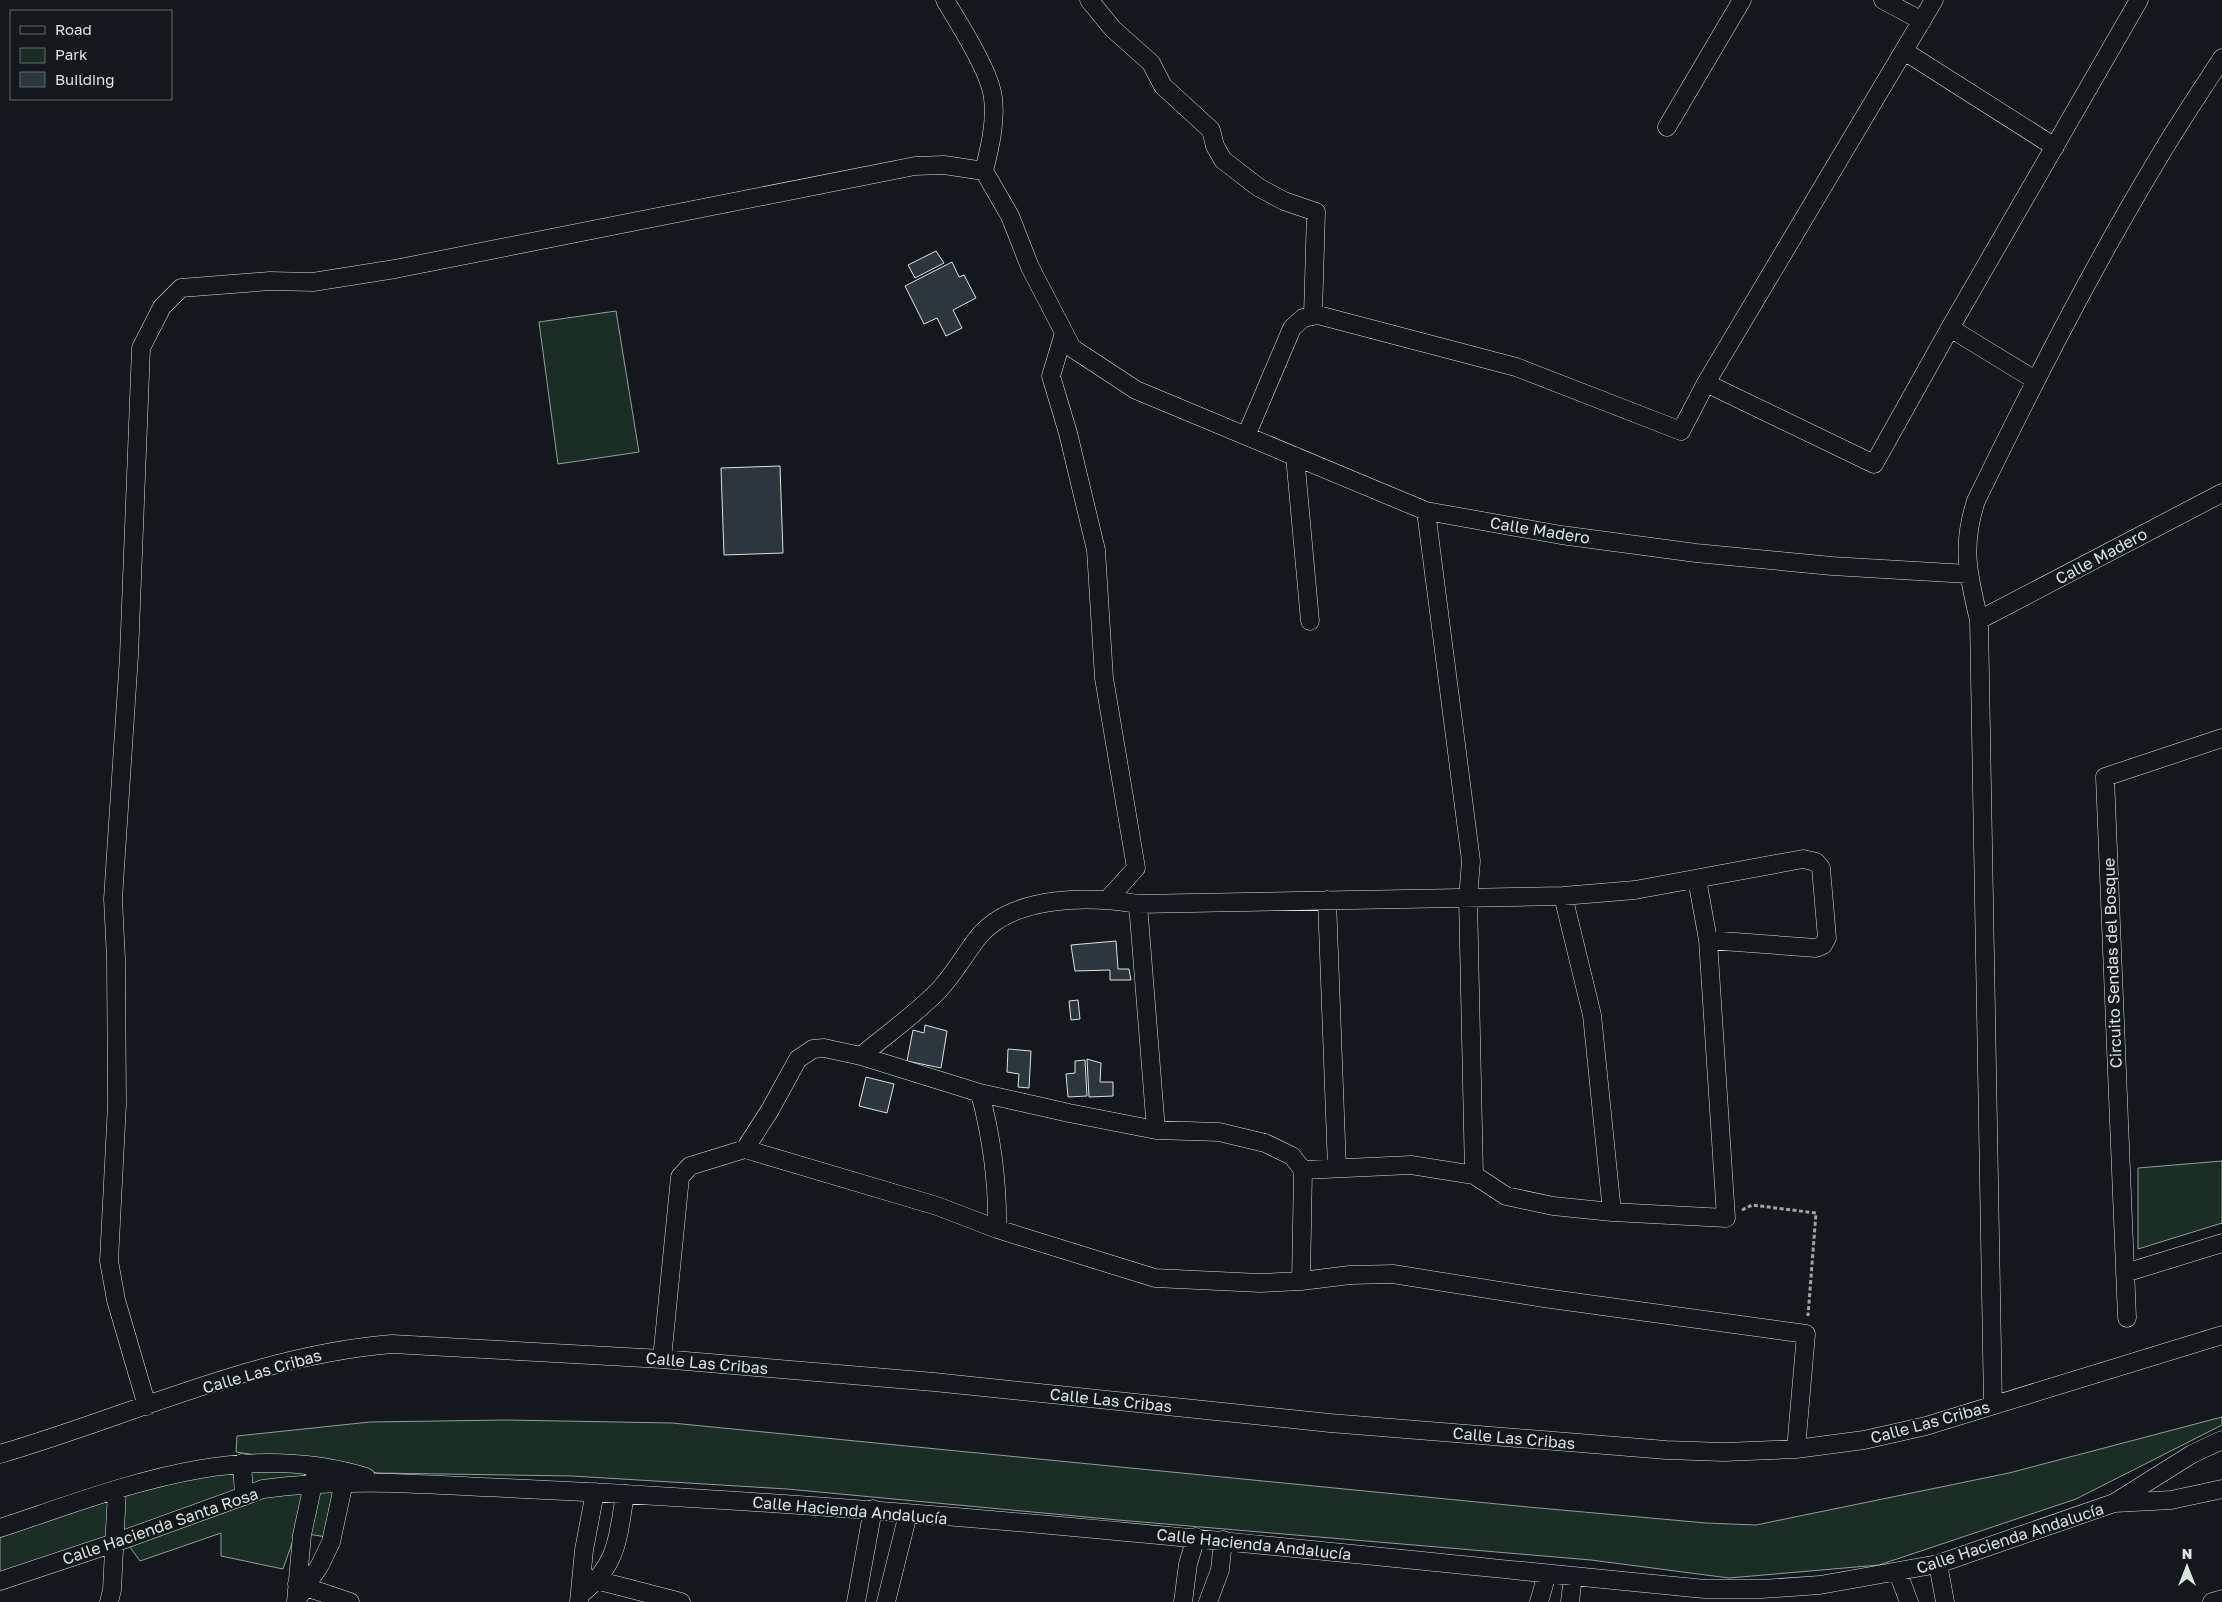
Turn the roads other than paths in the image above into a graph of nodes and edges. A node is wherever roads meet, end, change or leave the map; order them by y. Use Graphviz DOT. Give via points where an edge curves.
graph roads {
  1 [pos="945,0"];
  2 [pos="1089,0"];
  3 [pos="1742,0"];
  4 [pos="1882,0"];
  5 [pos="1934,0"];
  6 [pos="2139,0"];
  7 [pos="1922,21"];
  8 [pos="1904,51"];
  9 [pos="2222,58"];
  10 [pos="1667,127"];
  11 [pos="2055,147"];
  12 [pos="984,171"];
  13 [pos="1314,315"];
  14 [pos="1950,328"];
  15 [pos="1064,333"];
  16 [pos="2035,380"];
  17 [pos="1706,383"];
  18 [pos="1246,436"];
  19 [pos="1295,456"];
  20 [pos="2222,493"];
  21 [pos="1426,511"];
  22 [pos="1968,574"];
  23 [pos="1979,620"];
  24 [pos="1310,621"];
  25 [pos="2222,738"];
  26 [pos="1697,879"];
  27 [pos="1563,896"];
  28 [pos="1468,898"];
  29 [pos="1108,899"];
  30 [pos="1327,900"];
  31 [pos="1138,904"];
  32 [pos="1708,940"];
  33 [pos="861,1056"];
  34 [pos="980,1093"];
  35 [pos="1156,1130"];
  36 [pos="745,1149"];
  37 [pos="1336,1168"];
  38 [pos="1303,1170"];
  39 [pos="1474,1175"];
  40 [pos="1612,1212"];
  41 [pos="997,1229"];
  42 [pos="2222,1243"];
  43 [pos="2125,1273"];
  44 [pos="1301,1281"];
  45 [pos="2127,1318"];
  46 [pos="2222,1335"];
  47 [pos="662,1359"];
  48 [pos="1993,1405"];
  49 [pos="148,1406"];
  50 [pos="2222,1440"];
  51 [pos="1796,1449"];
  52 [pos="0,1454"];
  53 [pos="242,1463"];
  54 [pos="317,1467"];
  55 [pos="345,1477"];
  56 [pos="381,1482"];
  57 [pos="312,1485"];
  58 [pos="2222,1489"];
  59 [pos="116,1490"];
  60 [pos="595,1492"];
  61 [pos="625,1494"];
  62 [pos="244,1495"];
  63 [pos="2114,1503"];
  64 [pos="872,1509"];
  65 [pos="908,1514"];
  66 [pos="0,1528"];
  67 [pos="302,1535"];
  68 [pos="1196,1537"];
  69 [pos="1223,1540"];
  70 [pos="331,1542"];
  71 [pos="114,1543"];
  72 [pos="584,1550"];
  73 [pos="611,1558"];
  74 [pos="1938,1564"];
  75 [pos="1898,1573"];
  76 [pos="1546,1574"];
  77 [pos="580,1576"];
  78 [pos="1573,1576"];
  79 [pos="0,1581"];
  80 [pos="598,1581"];
  81 [pos="299,1593"];
  82 [pos="1183,1596"];
  83 [pos="580,1598"];
  84 [pos="1209,1600"];
  85 [pos="2222,1600"];
  86 [pos="109,1602"];
  87 [pos="350,1602"];
  88 [pos="680,1602"];
  89 [pos="856,1602"];
  90 [pos="886,1602"];
  91 [pos="1539,1602"];
  92 [pos="1570,1602"];
  93 [pos="1909,1602"];
  94 [pos="1945,1602"];
  95 [pos="2212,1602"];
  1 -- 12 [label="street" via="987,76 994,97 993,134"];
  2 -- 13 [label="street" via="1113,29 1151,64 1163,86 1211,130 1223,160 1258,187 1284,201 1316,212"];
  3 -- 10 [label="street"];
  4 -- 7 [label="street"];
  5 -- 7 [label="street"];
  6 -- 11 [label="street"];
  7 -- 8 [label="street"];
  8 -- 11 [label="street"];
  8 -- 17 [label="street"];
  9 -- 16 [label="street" via="2159,156"];
  11 -- 14 [label="street"];
  12 -- 15 [label="street, Calle Madero" via="1010,216 1030,267"];
  12 -- 49 [label="street" via="944,165 916,166 395,269 313,282 270,281 181,288 162,307 141,348 129,656 113,899 116,1104 109,1261 116,1300"];
  13 -- 17 [label="street" via="1516,367 1680,431"];
  13 -- 18 [label="street" via="1303,318 1292,328"];
  14 -- 16 [label="street"];
  14 -- 17 [label="street" via="1874,464"];
  15 -- 18 [label="street, Calle Madero" via="1072,348 1136,390"];
  15 -- 29 [label="street" via="1051,376 1096,550 1104,678 1136,868"];
  16 -- 22 [label="street" via="1976,501 1966,547"];
  18 -- 19 [label="street, Calle Madero"];
  19 -- 21 [label="street, Calle Madero"];
  19 -- 24 [label="street"];
  20 -- 23 [label="street, Calle Madero"];
  21 -- 22 [label="street, Calle Madero" via="1561,535 1696,553"];
  21 -- 28 [label="street" via="1471,861"];
  22 -- 23 [label="street"];
  23 -- 48 [label="street"];
  25 -- 43 [label="street, Circuito Sendas del Bosque" via="2105,777"];
  26 -- 27 [label="street" via="1635,890"];
  26 -- 32 [label="street"];
  26 -- 32 [label="street" via="1803,859 1816,862 1821,868 1827,938 1823,945 1816,948"];
  27 -- 28 [label="street"];
  27 -- 40 [label="street" via="1592,1015"];
  28 -- 30 [label="street"];
  28 -- 39 [label="street"];
  29 -- 31 [label="street"];
  29 -- 33 [label="street" via="1082,898 1048,904 1021,909 998,919 981,934 939,990"];
  30 -- 31 [label="street"];
  30 -- 37 [label="street"];
  31 -- 35 [label="street"];
  32 -- 40 [label="street" via="1726,1218"];
  33 -- 34 [label="street"];
  33 -- 36 [label="street" via="824,1048 804,1053"];
  34 -- 35 [label="street"];
  34 -- 41 [label="street" via="995,1160"];
  35 -- 38 [label="street" via="1219,1132 1265,1142 1292,1156"];
  36 -- 41 [label="street" via="937,1206"];
  36 -- 47 [label="street" via="690,1166 680,1177"];
  37 -- 38 [label="street"];
  37 -- 39 [label="street" via="1411,1165"];
  38 -- 44 [label="street"];
  39 -- 40 [label="street" via="1506,1196 1553,1206"];
  41 -- 44 [label="street" via="1155,1278 1211,1282"];
  42 -- 43 [label="street"];
  43 -- 45 [label="street, Circuito Sendas del Bosque"];
  44 -- 51 [label="street" via="1394,1274 1806,1334"];
  46 -- 48 [label="street, Calle Las Cribas"];
  47 -- 49 [label="street, Calle Las Cribas" via="392,1344 354,1347 294,1358"];
  47 -- 51 [label="street, Calle Las Cribas" via="934,1382 1330,1423 1656,1449 1724,1452"];
  48 -- 51 [label="street, Calle Las Cribas" via="1926,1426 1864,1440"];
  49 -- 52 [label="street, Calle Las Cribas"];
  50 -- 63 [label="street, Calle Hacienda Andalucía" via="2192,1454"];
  53 -- 54 [label="street, Calle Hacienda Santa Rosa"];
  53 -- 59 [label="street, Calle Hacienda Santa Rosa" via="156,1477"];
  53 -- 62 [label="street"];
  54 -- 55 [label="street, Calle Hacienda Santa Rosa"];
  54 -- 57 [label="street"];
  55 -- 56 [label="street, Calle Hacienda Santa Rosa"];
  55 -- 57 [label="street, Calle Hacienda Santa Rosa"];
  55 -- 70 [label="street"];
  56 -- 60 [label="street, Calle Hacienda Andalucía"];
  57 -- 62 [label="street, Calle Hacienda Santa Rosa" via="263,1489"];
  57 -- 67 [label="street"];
  58 -- 63 [label="street, Calle Hacienda Andalucía" via="2171,1500"];
  59 -- 66 [label="street, Calle Hacienda Santa Rosa"];
  59 -- 71 [label="street"];
  60 -- 61 [label="street, Calle Hacienda Andalucía"];
  60 -- 72 [label="street"];
  61 -- 64 [label="street, Calle Hacienda Andalucía"];
  61 -- 73 [label="street" via="618,1538"];
  62 -- 71 [label="street, Calle Hacienda Santa Rosa"];
  63 -- 74 [label="street, Calle Hacienda Andalucía"];
  64 -- 65 [label="street, Calle Hacienda Andalucía"];
  64 -- 89 [label="street"];
  65 -- 68 [label="street, Calle Hacienda Andalucía"];
  65 -- 90 [label="street"];
  67 -- 70 [label="street"];
  67 -- 81 [label="street"];
  68 -- 69 [label="street, Calle Hacienda Andalucía"];
  68 -- 82 [label="street"];
  69 -- 76 [label="street, Calle Hacienda Andalucía"];
  69 -- 84 [label="street" via="1220,1570"];
  70 -- 81 [label="street"];
  71 -- 79 [label="street, Calle Hacienda Santa Rosa"];
  71 -- 86 [label="street"];
  72 -- 73 [label="street"];
  72 -- 77 [label="street"];
  73 -- 80 [label="street"];
  74 -- 75 [label="street, Calle Hacienda Andalucía"];
  74 -- 94 [label="street"];
  75 -- 78 [label="street, Calle Hacienda Andalucía" via="1820,1585 1762,1589 1705,1589"];
  75 -- 93 [label="street"];
  76 -- 78 [label="street, Calle Hacienda Andalucía"];
  76 -- 91 [label="street"];
  77 -- 80 [label="street"];
  77 -- 83 [label="street"];
  78 -- 92 [label="street"];
  80 -- 83 [label="street"];
  80 -- 88 [label="street"];
  81 -- 87 [label="street"];
  82 -- 84 [label="street"];
  85 -- 95 [label="street"];
}
